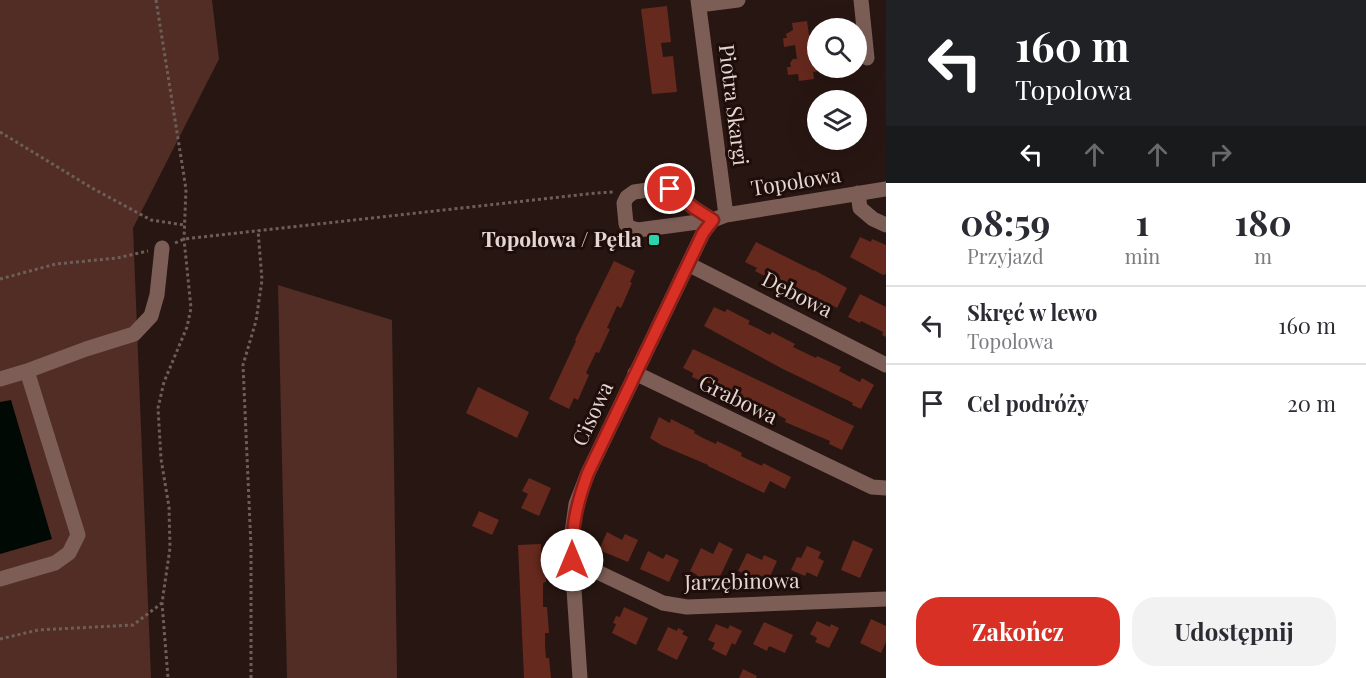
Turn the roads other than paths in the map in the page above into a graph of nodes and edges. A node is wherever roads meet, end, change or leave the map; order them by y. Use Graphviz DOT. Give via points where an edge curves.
graph roads {
  1 [pos="738,0"];
  2 [pos="861,0"];
  3 [pos="699,2"];
  4 [pos="863,18"];
  5 [pos="886,189"];
  6 [pos="858,193"];
  7 [pos="720,217"];
  8 [pos="886,225"];
  9 [pos="162,248"];
  10 [pos="688,264"];
  11 [pos="886,365"];
  12 [pos="27,372"];
  13 [pos="635,373"];
  14 [pos="0,379"];
  15 [pos="886,488"];
  16 [pos="572,560"];
  17 [pos="0,579"];
  18 [pos="886,599"];
  19 [pos="580,678"];
  1 -- 3 [label="street"];
  2 -- 4 [label="street"];
  3 -- 7 [label="street, Piotra Skargi"];
  5 -- 6 [label="street, Topolowa"];
  6 -- 7 [label="street, Topolowa"];
  6 -- 8 [label="street" via="860,208"];
  7 -- 7 [label="street, Topolowa" via="638,230 626,224 624,203 634,192 670,189 694,208"];
  7 -- 10 [label="street, Cisowa" via="707,225"];
  9 -- 12 [label="street" via="152,316 135,334"];
  10 -- 11 [label="street, Dębowa"];
  10 -- 13 [label="street, Cisowa"];
  12 -- 14 [label="street"];
  12 -- 17 [label="street" via="78,535 69,554 55,563"];
  13 -- 15 [label="street, Grabowa" via="872,487"];
  13 -- 16 [label="street, Cisowa" via="576,504"];
  16 -- 18 [label="street, Jarzębinowa" via="663,603 687,607"];
  16 -- 19 [label="street, Cisowa"];
}
